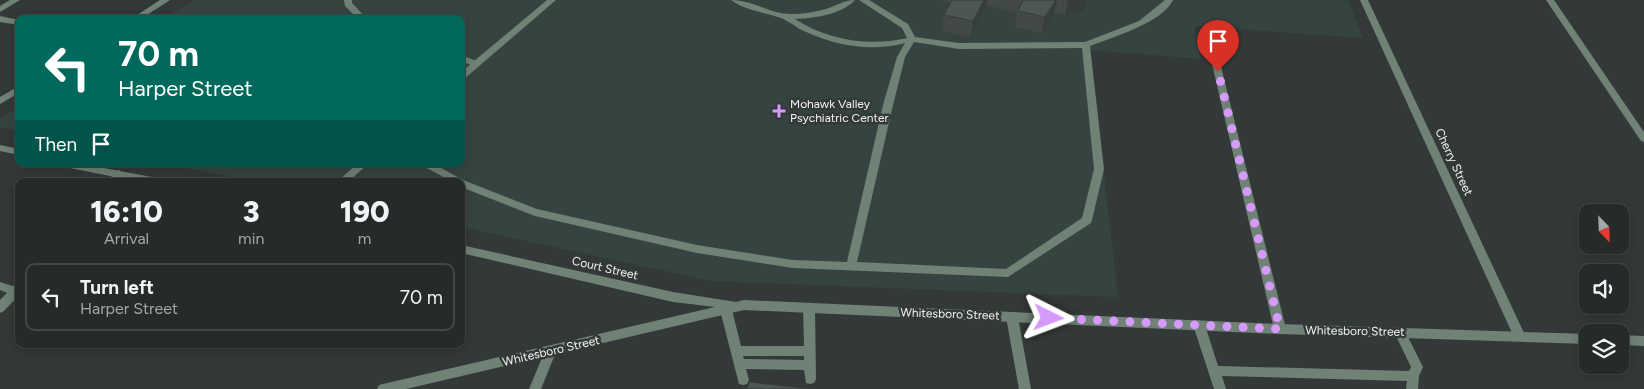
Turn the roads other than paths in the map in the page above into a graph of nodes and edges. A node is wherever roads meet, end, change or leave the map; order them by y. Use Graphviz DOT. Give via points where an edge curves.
graph roads {
  1 [pos="16,0"];
  2 [pos="166,0"];
  3 [pos="348,0"];
  4 [pos="552,0"];
  5 [pos="735,0"];
  6 [pos="851,0"];
  7 [pos="863,0"];
  8 [pos="1170,0"];
  9 [pos="1364,0"];
  10 [pos="1550,0"];
  11 [pos="0,10"];
  12 [pos="142,15"];
  13 [pos="359,15"];
  14 [pos="785,16"];
  15 [pos="0,18"];
  16 [pos="15,23"];
  17 [pos="1209,34"];
  18 [pos="912,39"];
  19 [pos="1086,45"];
  20 [pos="465,60"];
  21 [pos="476,64"];
  22 [pos="465,74"];
  23 [pos="15,92"];
  24 [pos="0,101"];
  25 [pos="1644,139"];
  26 [pos="0,148"];
  27 [pos="15,151"];
  28 [pos="76,167"];
  29 [pos="359,167"];
  30 [pos="432,167"];
  31 [pos="116,178"];
  32 [pos="347,178"];
  33 [pos="452,178"];
  34 [pos="465,184"];
  35 [pos="465,250"];
  36 [pos="851,266"];
  37 [pos="0,286"];
  38 [pos="15,289"];
  39 [pos="15,291"];
  40 [pos="744,306"];
  41 [pos="0,308"];
  42 [pos="809,308"];
  43 [pos="726,310"];
  44 [pos="1012,317"];
  45 [pos="1199,325"];
  46 [pos="1280,329"];
  47 [pos="1400,332"];
  48 [pos="1519,335"];
  49 [pos="1579,338"];
  50 [pos="1629,342"];
  51 [pos="1642,344"];
  52 [pos="736,351"];
  53 [pos="810,351"];
  54 [pos="550,352"];
  55 [pos="739,364"];
  56 [pos="810,365"];
  57 [pos="1214,371"];
  58 [pos="1413,376"];
  59 [pos="810,379"];
  60 [pos="743,380"];
  61 [pos="383,389"];
  62 [pos="535,389"];
  63 [pos="1025,389"];
  64 [pos="1220,389"];
  65 [pos="1412,389"];
  1 -- 11 [label="street"];
  2 -- 12 [label="street"];
  3 -- 13 [label="street"];
  4 -- 21 [label="street"];
  5 -- 14 [label="street"];
  6 -- 14 [label="street" via="845,6 828,12"];
  7 -- 18 [label="street" via="905,26"];
  8 -- 19 [label="street" via="1142,23"];
  9 -- 48 [label="street, Cherry Street"];
  10 -- 25 [label="street"];
  14 -- 18 [label="street" via="802,29 837,41 886,45"];
  15 -- 16 [label="street"];
  17 -- 46 [label="street"];
  18 -- 19 [label="street" via="959,46"];
  18 -- 36 [label="street" via="901,57 888,105"];
  19 -- 36 [label="street" via="1099,169 1088,220 1008,273"];
  20 -- 21 [label="street"];
  21 -- 22 [label="street"];
  23 -- 24 [label="street"];
  26 -- 27 [label="street"];
  28 -- 31 [label="street"];
  29 -- 32 [label="street"];
  30 -- 33 [label="street"];
  34 -- 36 [label="street" via="535,212 697,249 793,264"];
  35 -- 40 [label="street, Court Street" via="673,297"];
  37 -- 38 [label="street"];
  39 -- 41 [label="street"];
  40 -- 42 [label="street, Whitesboro Street"];
  40 -- 43 [label="street, Whitesboro Street"];
  42 -- 44 [label="street, Whitesboro Street"];
  42 -- 53 [label="street"];
  43 -- 52 [label="street"];
  43 -- 54 [label="street, Whitesboro Street"];
  44 -- 45 [label="street, Whitesboro Street"];
  44 -- 63 [label="street"];
  45 -- 46 [label="street, Whitesboro Street"];
  45 -- 57 [label="street"];
  46 -- 47 [label="street, Whitesboro Street"];
  47 -- 48 [label="street, Whitesboro Street"];
  47 -- 58 [label="street" via="1417,367"];
  48 -- 49 [label="street, Whitesboro Street"];
  50 -- 51 [label="street"];
  52 -- 53 [label="street"];
  52 -- 55 [label="street"];
  53 -- 56 [label="street"];
  54 -- 61 [label="street, Whitesboro Street"];
  54 -- 62 [label="street"];
  55 -- 56 [label="street"];
  55 -- 60 [label="street"];
  56 -- 59 [label="street"];
  57 -- 58 [label="street"];
  57 -- 64 [label="street"];
  58 -- 65 [label="street"];
}
